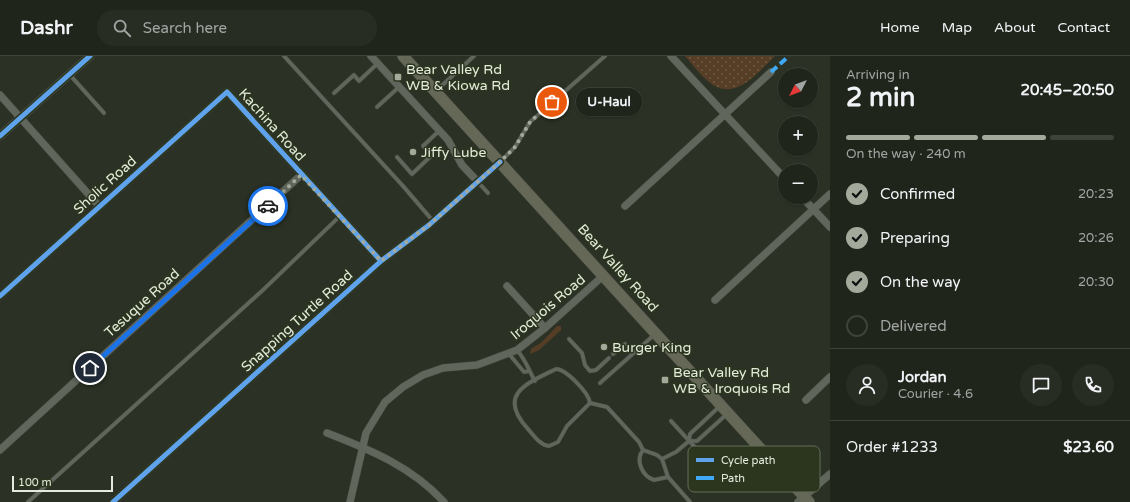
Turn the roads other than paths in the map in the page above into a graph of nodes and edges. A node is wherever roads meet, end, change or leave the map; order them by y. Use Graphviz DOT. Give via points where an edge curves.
graph roads {
  1 [pos="90,56"];
  2 [pos="284,56"];
  3 [pos="371,56"];
  4 [pos="403,56"];
  5 [pos="474,56"];
  6 [pos="605,56"];
  7 [pos="672,56"];
  8 [pos="378,63"];
  9 [pos="771,72"];
  10 [pos="69,74"];
  11 [pos="399,87"];
  12 [pos="227,92"];
  13 [pos="435,92"];
  14 [pos="334,93"];
  15 [pos="0,95"];
  16 [pos="377,107"];
  17 [pos="104,113"];
  18 [pos="725,114"];
  19 [pos="21,117"];
  20 [pos="439,131"];
  21 [pos="0,136"];
  22 [pos="397,157"];
  23 [pos="500,162"];
  24 [pos="778,171"];
  25 [pos="301,175"];
  26 [pos="478,182"];
  27 [pos="488,193"];
  28 [pos="830,194"];
  29 [pos="808,204"];
  30 [pos="99,206"];
  31 [pos="625,206"];
  32 [pos="814,210"];
  33 [pos="340,216"];
  34 [pos="433,221"];
  35 [pos="830,227"];
  36 [pos="381,261"];
  37 [pos="604,275"];
  38 [pos="507,286"];
  39 [pos="0,296"];
  40 [pos="716,300"];
  41 [pos="545,328"];
  42 [pos="656,333"];
  43 [pos="569,339"];
  44 [pos="625,344"];
  45 [pos="517,350"];
  46 [pos="509,354"];
  47 [pos="613,354"];
  48 [pos="609,358"];
  49 [pos="529,371"];
  50 [pos="830,377"];
  51 [pos="535,381"];
  52 [pos="600,383"];
  53 [pos="806,400"];
  54 [pos="590,403"];
  55 [pos="725,409"];
  56 [pos="671,421"];
  57 [pos="328,433"];
  58 [pos="690,441"];
  59 [pos="694,446"];
  60 [pos="759,446"];
  61 [pos="362,447"];
  62 [pos="0,450"];
  63 [pos="643,450"];
  64 [pos="662,459"];
  65 [pos="830,474"];
  66 [pos="668,477"];
  67 [pos="820,484"];
  68 [pos="797,492"];
  69 [pos="812,492"];
  70 [pos="804,500"];
  71 [pos="28,502"];
  72 [pos="113,502"];
  73 [pos="350,502"];
  74 [pos="444,502"];
  75 [pos="690,502"];
  1 -- 10 [label="street"];
  2 -- 34 [label="lane"];
  3 -- 8 [label="street"];
  4 -- 13 [label="main road, Bear Valley Road"];
  5 -- 13 [label="lane"];
  6 -- 23 [label="lane" via="530,122 515,147"];
  7 -- 18 [label="street"];
  8 -- 11 [label="street"];
  8 -- 14 [label="lane" via="359,80 354,75"];
  9 -- 18 [label="street"];
  10 -- 17 [label="lane"];
  10 -- 19 [label="street"];
  11 -- 16 [label="lane"];
  11 -- 20 [label="street"];
  12 -- 25 [label="street, Kachina Road"];
  12 -- 30 [label="street, Sholic Road"];
  13 -- 23 [label="main road, Bear Valley Road"];
  15 -- 19 [label="street"];
  18 -- 24 [label="street"];
  18 -- 31 [label="street"];
  19 -- 21 [label="street"];
  19 -- 30 [label="street"];
  20 -- 22 [label="lane" via="423,146 432,155 412,174"];
  20 -- 26 [label="street" via="448,140 462,165"];
  23 -- 26 [label="street, Snapping Turtle Road"];
  23 -- 37 [label="main road, Bear Valley Road"];
  25 -- 33 [label="street, Kachina Road"];
  25 -- 62 [label="street, Tesuque Road"];
  26 -- 27 [label="lane"];
  26 -- 34 [label="street, Snapping Turtle Road"];
  28 -- 32 [label="street"];
  29 -- 32 [label="street"];
  30 -- 39 [label="street, Sholic Road"];
  32 -- 35 [label="street"];
  32 -- 40 [label="street"];
  33 -- 36 [label="street, Kachina Road"];
  33 -- 71 [label="lane" via="263,290"];
  34 -- 36 [label="street, Snapping Turtle Road"];
  36 -- 72 [label="street, Snapping Turtle Road"];
  37 -- 41 [label="street, Iroquois Road"];
  37 -- 42 [label="main road, Bear Valley Road"];
  38 -- 41 [label="street"];
  41 -- 45 [label="street, Iroquois Road"];
  42 -- 52 [label="lane"];
  42 -- 55 [label="main road, Bear Valley Road"];
  43 -- 48 [label="lane" via="582,353 585,365 590,371 596,370"];
  44 -- 47 [label="lane"];
  45 -- 46 [label="street, Iroquois Road"];
  45 -- 49 [label="lane" via="527,362"];
  46 -- 49 [label="lane" via="524,372"];
  46 -- 61 [label="street, Iroquois Road" via="477,365 443,368 403,386 385,402 373,419"];
  49 -- 51 [label="lane"];
  50 -- 53 [label="street"];
  51 -- 54 [label="lane" via="556,369 561,369 588,397"];
  51 -- 54 [label="lane" via="517,393 514,409 518,418 544,446 558,442 570,423"];
  54 -- 63 [label="lane" via="607,407 639,442"];
  55 -- 58 [label="lane" via="697,441"];
  55 -- 58 [label="lane" via="690,434"];
  55 -- 60 [label="main road, Bear Valley Road"];
  56 -- 58 [label="lane"];
  57 -- 61 [label="street"];
  58 -- 59 [label="lane"];
  58 -- 64 [label="lane"];
  61 -- 73 [label="street, Iroquois Road"];
  61 -- 74 [label="street" via="395,462 419,478"];
  63 -- 64 [label="lane"];
  63 -- 66 [label="lane" via="639,463 645,474 654,480"];
  64 -- 66 [label="lane"];
  65 -- 67 [label="street"];
  66 -- 75 [label="lane"];
  68 -- 70 [label="main road, Bear Valley Road"];
  69 -- 70 [label="street"];
}
